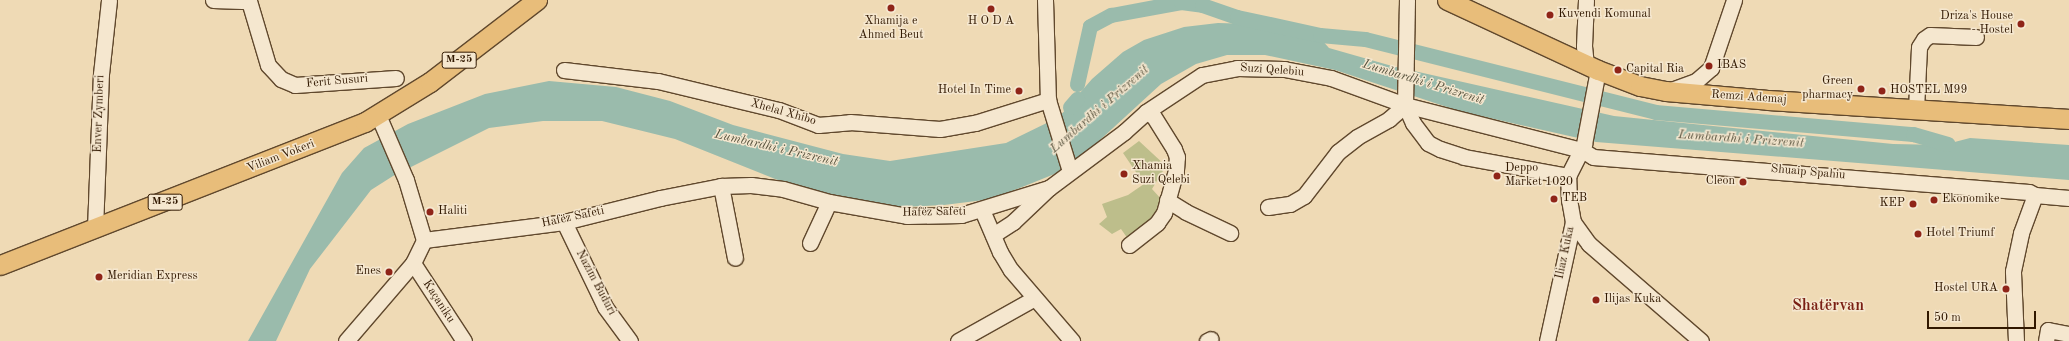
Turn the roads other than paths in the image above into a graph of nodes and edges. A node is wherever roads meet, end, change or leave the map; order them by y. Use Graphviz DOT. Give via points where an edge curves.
graph roads {
  1 [pos="109,0"];
  2 [pos="213,0"];
  3 [pos="537,0"];
  4 [pos="1045,0"];
  5 [pos="1407,0"];
  6 [pos="1447,0"];
  7 [pos="1586,0"];
  8 [pos="1734,0"];
  9 [pos="1976,37"];
  10 [pos="1592,68"];
  11 [pos="564,70"];
  12 [pos="396,78"];
  13 [pos="1666,91"];
  14 [pos="1404,100"];
  15 [pos="1049,105"];
  16 [pos="1916,109"];
  17 [pos="1146,112"];
  18 [pos="2069,119"];
  19 [pos="381,121"];
  20 [pos="1583,147"];
  21 [pos="1068,166"];
  22 [pos="1568,176"];
  23 [pos="720,186"];
  24 [pos="1049,188"];
  25 [pos="2035,195"];
  26 [pos="2069,198"];
  27 [pos="1167,200"];
  28 [pos="829,202"];
  29 [pos="1268,207"];
  30 [pos="982,210"];
  31 [pos="564,222"];
  32 [pos="1573,222"];
  33 [pos="95,229"];
  34 [pos="1230,233"];
  35 [pos="993,235"];
  36 [pos="424,240"];
  37 [pos="810,243"];
  38 [pos="1130,244"];
  39 [pos="735,258"];
  40 [pos="413,263"];
  41 [pos="0,265"];
  42 [pos="1035,298"];
  43 [pos="2069,334"];
  44 [pos="346,341"];
  45 [pos="464,341"];
  46 [pos="630,341"];
  47 [pos="958,341"];
  48 [pos="1072,341"];
  49 [pos="1547,341"];
  50 [pos="1701,341"];
  51 [pos="2016,341"];
  52 [pos="2046,341"];
  1 -- 33 [label="street, Enver Zymberi" via="101,74"];
  2 -- 12 [label="street, Ferit Susuri" via="248,1 268,65 281,79 295,85"];
  3 -- 19 [label="main road, Viliam Vokeri / M-25"];
  4 -- 15 [label="street"];
  5 -- 14 [label="street"];
  6 -- 10 [label="main road, Remzi Ademaj"];
  7 -- 10 [label="street" via="1584,46"];
  8 -- 13 [label="street" via="1711,68 1696,81"];
  9 -- 16 [label="street" via="1930,35 1924,39 1919,47"];
  10 -- 13 [label="main road, Remzi Ademaj" via="1640,86"];
  10 -- 20 [label="street, Iliaz Kuka" via="1592,92"];
  11 -- 15 [label="street, Xhelal Xhibo" via="658,81 779,110 818,125 850,122 940,129"];
  13 -- 16 [label="main road, Remzi Ademaj"];
  14 -- 17 [label="street, Suzi Qelebiu" via="1316,75 1284,69 1237,68 1202,75"];
  14 -- 20 [label="street, Suzi Qelebiu"];
  14 -- 22 [label="street" via="1422,136 1440,149"];
  14 -- 29 [label="street" via="1389,119 1346,144 1304,196 1290,204"];
  15 -- 21 [label="street"];
  16 -- 18 [label="main road, Remzi Ademaj"];
  17 -- 21 [label="street, Suzi Qelebiu" via="1124,132"];
  17 -- 27 [label="street" via="1160,125 1177,157"];
  19 -- 33 [label="main road, Viliam Vokeri / M-25" via="330,138"];
  19 -- 36 [label="street" via="406,180"];
  20 -- 22 [label="street, Iliaz Kuka"];
  20 -- 25 [label="street, Shuaip Spahiu" via="1593,157 2029,192"];
  21 -- 24 [label="street, Suzi Qelebiu"];
  22 -- 32 [label="street, Iliaz Kuka" via="1568,200"];
  23 -- 28 [label="street, Hafëz Safeti" via="751,185 783,189"];
  23 -- 31 [label="street, Hafëz Safeti"];
  23 -- 39 [label="street"];
  24 -- 30 [label="street, Suzi Qelebiu"];
  24 -- 35 [label="street, Suzi Qelebiu" via="1013,222"];
  25 -- 26 [label="street, Shuaip Spahiu"];
  25 -- 51 [label="street" via="2021,233 2013,271"];
  27 -- 34 [label="street" via="1200,220"];
  27 -- 38 [label="street" via="1157,224"];
  28 -- 30 [label="street, Hafëz Safeti" via="907,216 961,214"];
  28 -- 37 [label="street"];
  30 -- 35 [label="street"];
  31 -- 36 [label="street, Hafëz Safeti"];
  31 -- 46 [label="street, Nazim Buduri" via="605,306"];
  32 -- 49 [label="street, Iliaz Kuka"];
  32 -- 50 [label="street" via="1589,244"];
  33 -- 41 [label="main road, Viliam Vokeri / M-25"];
  35 -- 42 [label="street" via="1011,270"];
  36 -- 40 [label="street"];
  40 -- 44 [label="street"];
  40 -- 45 [label="street, Kaçaniku"];
  42 -- 47 [label="street"];
  42 -- 48 [label="street"];
  43 -- 52 [label="street" via="2048,330"];
}
